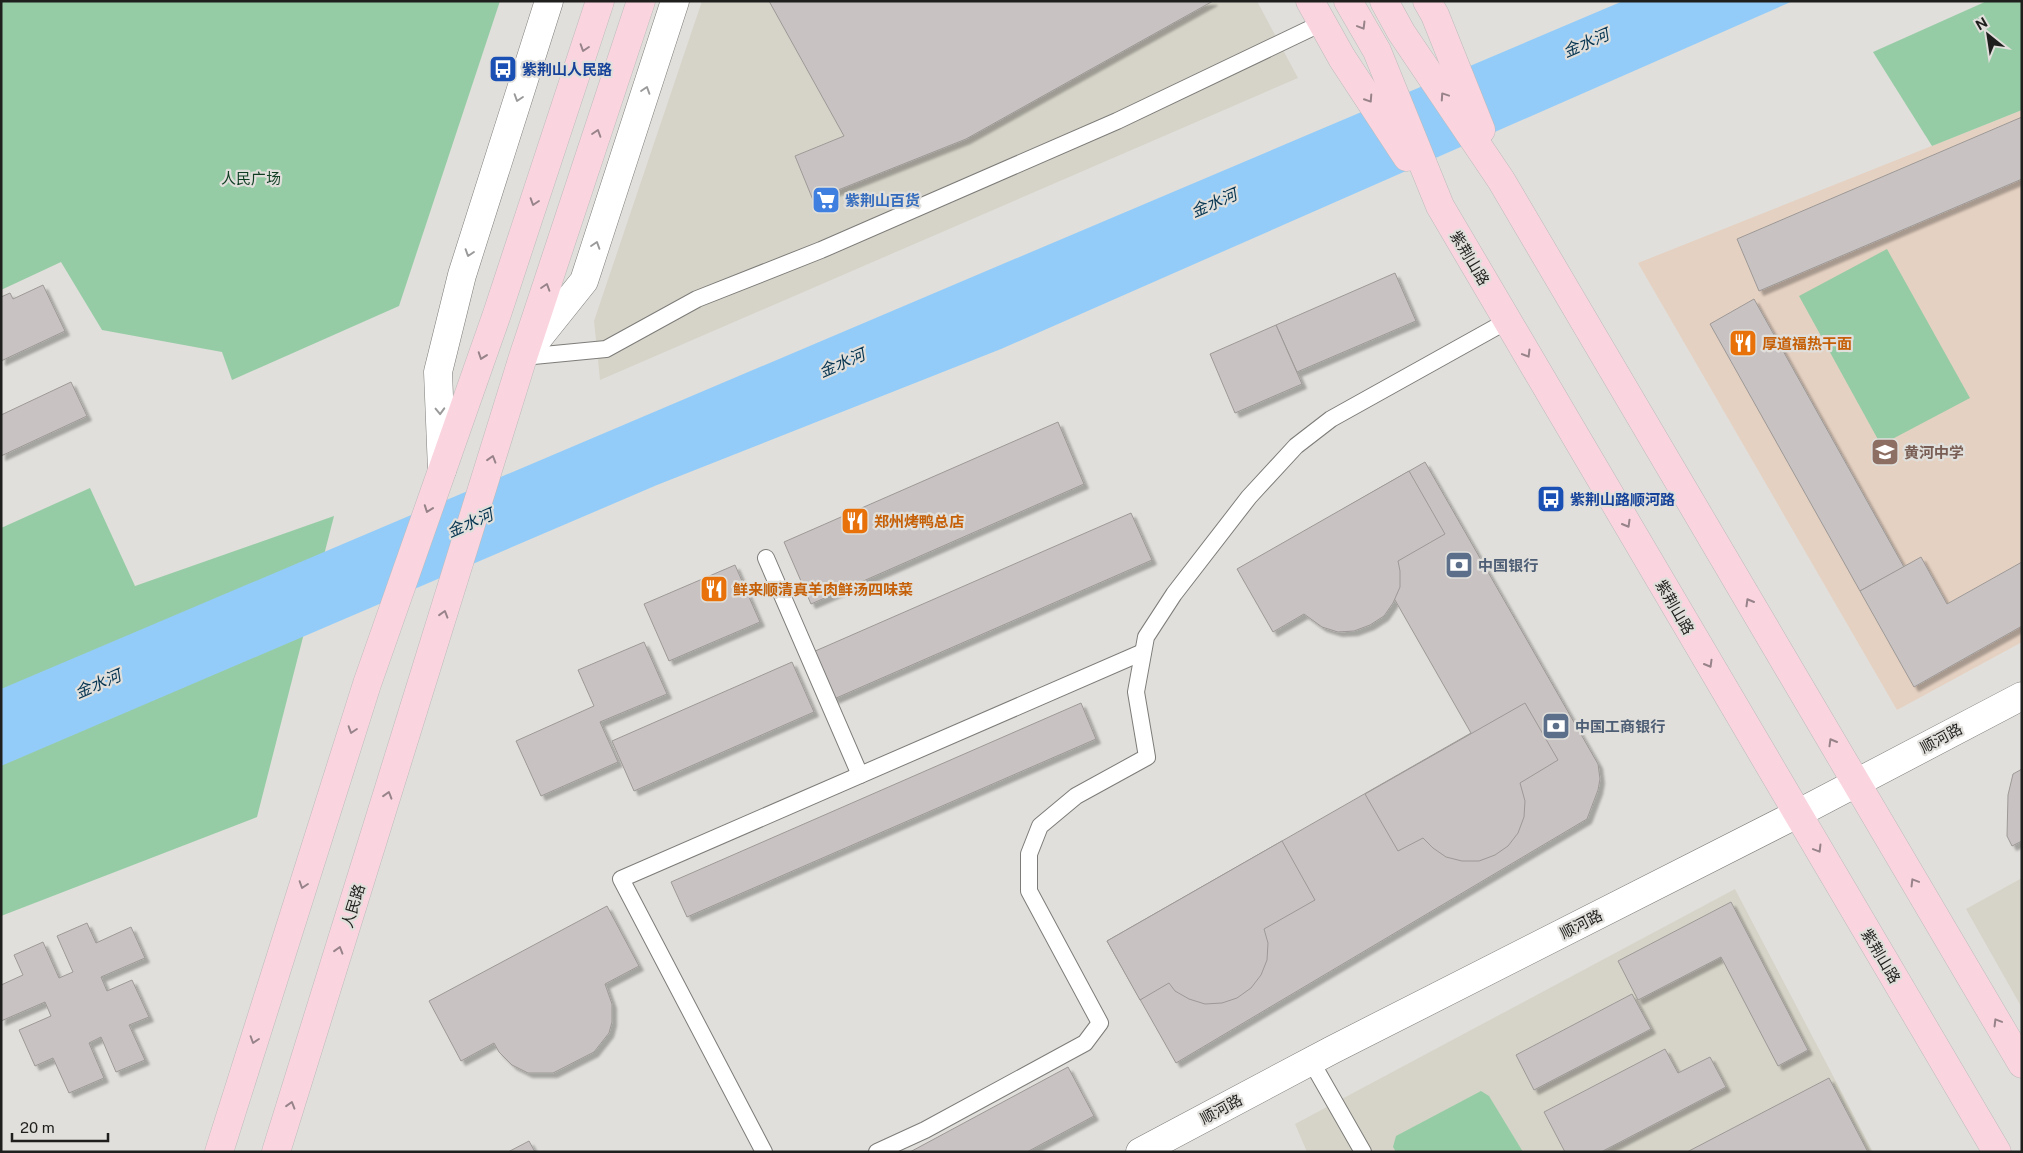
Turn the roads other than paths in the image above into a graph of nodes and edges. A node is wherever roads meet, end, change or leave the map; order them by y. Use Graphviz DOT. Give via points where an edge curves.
graph roads {
  1 [pos="549,1"];
  2 [pos="600,1"];
  3 [pos="641,1"];
  4 [pos="675,1"];
  5 [pos="1348,1"];
  6 [pos="1384,1"];
  7 [pos="1431,8"];
  8 [pos="1316,12"];
  9 [pos="1501,180"];
  10 [pos="1440,206"];
  11 [pos="1507,320"];
  12 [pos="523,357"];
  13 [pos="442,470"];
  14 [pos="766,558"];
  15 [pos="1144,652"];
  16 [pos="2022,696"];
  17 [pos="860,775"];
  18 [pos="1856,783"];
  19 [pos="1797,814"];
  20 [pos="1311,1061"];
  21 [pos="2022,1064"];
  22 [pos="219,1152"];
  23 [pos="276,1152"];
  24 [pos="764,1152"];
  25 [pos="877,1152"];
  26 [pos="1140,1152"];
  27 [pos="1363,1152"];
  28 [pos="1996,1152"];
  1 -- 13 [label="street, one-way" via="462,275 438,372"];
  2 -- 13 [label="main road, one-way"];
  12 -- 3 [label="main road, 人民路, one-way"];
  12 -- 4 [label="street, one-way" via="584,281"];
  5 -- 10 [label="main road, 紫荆山路, one-way" via="1377,51"];
  9 -- 6 [label="main road, one-way" via="1401,32"];
  7 -- 9 [label="main road"];
  8 -- 10 [label="main road, one-way" via="1342,58"];
  8 -- 12 [label="lane" via="1117,121 821,250 697,299 606,349"];
  18 -- 9 [label="main road, one-way"];
  10 -- 11 [label="main road, 紫荆山路"];
  11 -- 15 [label="lane" via="1331,419 1296,446 1249,497 1174,594 1146,637"];
  11 -- 19 [label="main road, 紫荆山路, one-way"];
  23 -- 12 [label="main road, 人民路, one-way"];
  13 -- 22 [label="main road, one-way" via="366,684"];
  14 -- 17 [label="lane"];
  15 -- 17 [label="lane"];
  15 -- 25 [label="lane" via="1136,692 1147,757 1076,796 1040,826 1029,854 1029,891 1100,1023 1085,1043 925,1130"];
  16 -- 18 [label="street, 顺河路"];
  17 -- 24 [label="lane" via="621,879"];
  18 -- 19 [label="street, 顺河路"];
  21 -- 18 [label="main road, one-way"];
  19 -- 20 [label="street, 顺河路"];
  19 -- 28 [label="main road, 紫荆山路, one-way"];
  20 -- 26 [label="street, 顺河路"];
  20 -- 27 [label="lane"];
}
